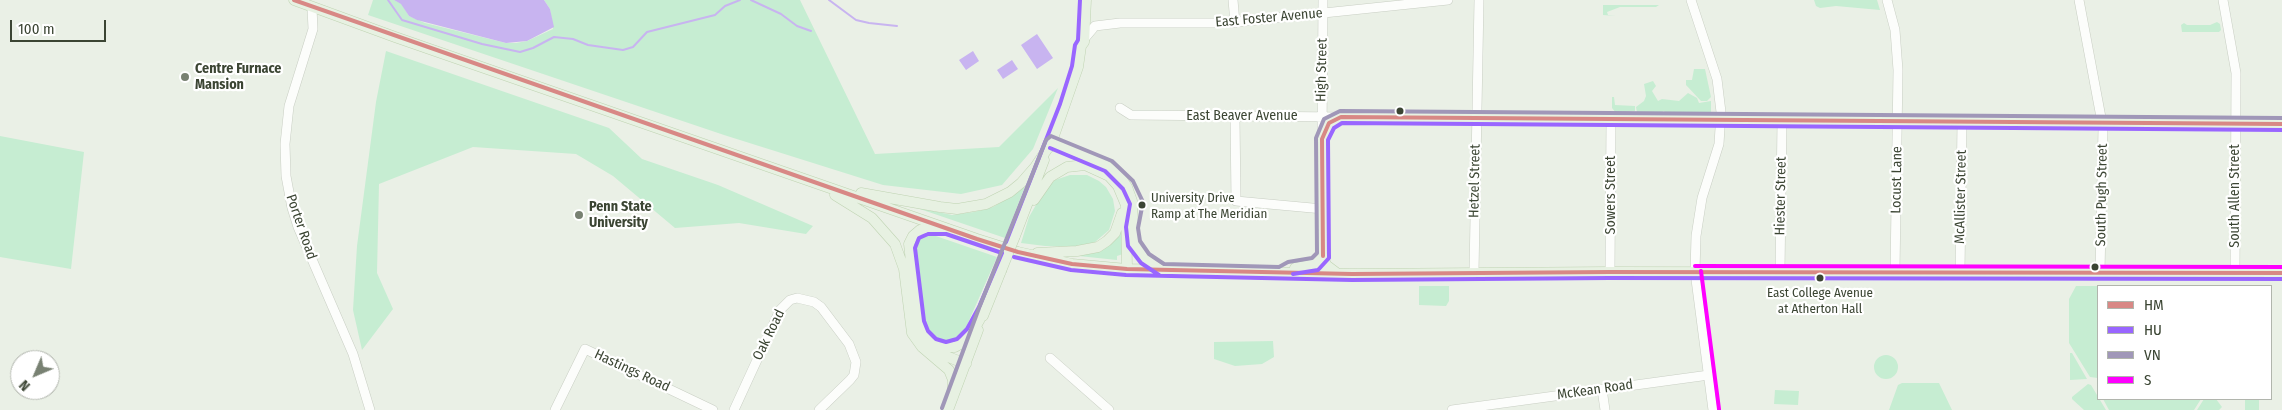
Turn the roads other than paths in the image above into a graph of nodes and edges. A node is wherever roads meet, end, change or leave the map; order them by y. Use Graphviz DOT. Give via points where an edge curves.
graph roads {
  1 [pos="294,0"];
  2 [pos="1080,0"];
  3 [pos="1086,0"];
  4 [pos="1233,0"];
  5 [pos="1324,0"];
  6 [pos="1448,0"];
  7 [pos="1479,0"];
  8 [pos="1691,0"];
  9 [pos="1887,0"];
  10 [pos="2080,0"];
  11 [pos="2224,0"];
  12 [pos="312,8"];
  13 [pos="1086,14"];
  14 [pos="1323,14"];
  15 [pos="1235,22"];
  16 [pos="1120,23"];
  17 [pos="1082,42"];
  18 [pos="1120,108"];
  19 [pos="1235,116"];
  20 [pos="1321,116"];
  21 [pos="1345,117"];
  22 [pos="1477,118"];
  23 [pos="1611,119"];
  24 [pos="1722,120"];
  25 [pos="1782,121"];
  26 [pos="1897,122"];
  27 [pos="1962,122"];
  28 [pos="2102,123"];
  29 [pos="2236,124"];
  30 [pos="2282,124"];
  31 [pos="1322,139"];
  32 [pos="1052,142"];
  33 [pos="810,181"];
  34 [pos="828,187"];
  35 [pos="1123,197"];
  36 [pos="1323,209"];
  37 [pos="947,228"];
  38 [pos="1016,233"];
  39 [pos="1018,252"];
  40 [pos="1323,256"];
  41 [pos="1127,269"];
  42 [pos="1162,270"];
  43 [pos="1474,272"];
  44 [pos="1610,272"];
  45 [pos="1695,272"];
  46 [pos="1780,272"];
  47 [pos="1895,272"];
  48 [pos="1960,272"];
  49 [pos="1280,273"];
  50 [pos="2100,273"];
  51 [pos="2235,273"];
  52 [pos="2282,273"];
  53 [pos="1339,274"];
  54 [pos="985,310"];
  55 [pos="927,350"];
  56 [pos="1050,358"];
  57 [pos="966,364"];
  58 [pos="1709,375"];
  59 [pos="1602,389"];
  60 [pos="953,397"];
  61 [pos="370,410"];
  62 [pos="555,410"];
  63 [pos="713,410"];
  64 [pos="734,410"];
  65 [pos="819,410"];
  66 [pos="948,410"];
  67 [pos="1109,410"];
  68 [pos="1452,410"];
  69 [pos="1605,410"];
  70 [pos="1713,410"];
  1 -- 12 [label="main road"];
  2 -- 17 [label="main road" via="1078,42"];
  3 -- 13 [label="main road"];
  4 -- 15 [label="street"];
  5 -- 14 [label="street, High Street"];
  6 -- 14 [label="street, East Foster Avenue"];
  7 -- 22 [label="street, Hetzel Street"];
  8 -- 24 [label="street" via="1717,79"];
  9 -- 26 [label="street, Locust Lane" via="1895,30"];
  10 -- 28 [label="street, South Pugh Street"];
  11 -- 29 [label="street, South Allen Street" via="2235,66"];
  12 -- 33 [label="main road"];
  12 -- 61 [label="street, Porter Road" via="313,29 288,113 286,176 298,227 354,354"];
  13 -- 16 [label="street, East Foster Avenue" via="1096,20"];
  13 -- 17 [label="main road"];
  14 -- 15 [label="street, East Foster Avenue"];
  14 -- 20 [label="street, High Street"];
  15 -- 16 [label="street, East Foster Avenue"];
  16 -- 17 [label="street, East Foster Avenue" via="1095,26"];
  17 -- 32 [label="main road" via="1074,81"];
  18 -- 19 [label="street, East Beaver Avenue" via="1132,115"];
  19 -- 20 [label="street, East Beaver Avenue"];
  19 -- 36 [label="street" via="1236,201"];
  20 -- 21 [label="street, East Beaver Avenue"];
  20 -- 31 [label="street, High Street"];
  21 -- 22 [label="main road, East Beaver Avenue"];
  21 -- 31 [label="main road, High Street" via="1329,123"];
  22 -- 23 [label="main road, East Beaver Avenue"];
  22 -- 43 [label="street, Hetzel Street"];
  23 -- 24 [label="main road, East Beaver Avenue"];
  23 -- 44 [label="street, Sowers Street"];
  24 -- 25 [label="main road, East Beaver Avenue"];
  24 -- 45 [label="street" via="1719,144 1698,216"];
  25 -- 26 [label="main road, East Beaver Avenue"];
  25 -- 46 [label="street, Hiester Street"];
  26 -- 27 [label="main road, East Beaver Avenue"];
  26 -- 47 [label="street, Locust Lane"];
  27 -- 28 [label="main road, East Beaver Avenue"];
  27 -- 48 [label="street, McAllister Street"];
  28 -- 29 [label="main road, East Beaver Avenue"];
  28 -- 50 [label="street, South Pugh Street"];
  29 -- 30 [label="main road, East Beaver Avenue"];
  29 -- 51 [label="street, South Allen Street"];
  31 -- 36 [label="main road, High Street"];
  32 -- 34 [label="main road" via="1035,167 1015,187 972,208 940,208"];
  32 -- 38 [label="main road"];
  32 -- 42 [label="main road" via="1101,162 1119,175 1132,201 1134,243 1145,259"];
  33 -- 34 [label="main road"];
  33 -- 55 [label="main road" via="862,210 895,244 904,269 912,333"];
  34 -- 37 [label="main road"];
  35 -- 38 [label="main road" via="1114,181 1102,171 1085,165 1067,167 1045,183"];
  35 -- 39 [label="main road" via="1118,227 1111,238 1098,247 1066,252"];
  35 -- 41 [label="main road"];
  36 -- 40 [label="main road, High Street"];
  37 -- 39 [label="main road"];
  37 -- 54 [label="main road" via="920,230 910,241 920,330 933,345 955,347 972,333"];
  38 -- 54 [label="main road, bridge"];
  39 -- 41 [label="main road" via="1072,264"];
  40 -- 49 [label="main road" via="1315,264"];
  40 -- 53 [label="main road" via="1326,265"];
  41 -- 42 [label="main road"];
  42 -- 49 [label="main road"];
  43 -- 44 [label="main road"];
  43 -- 53 [label="main road"];
  44 -- 45 [label="main road"];
  45 -- 46 [label="main road"];
  45 -- 58 [label="street"];
  46 -- 47 [label="main road"];
  47 -- 48 [label="main road"];
  48 -- 50 [label="main road"];
  49 -- 53 [label="main road"];
  50 -- 51 [label="main road"];
  51 -- 52 [label="main road"];
  54 -- 57 [label="main road"];
  55 -- 57 [label="main road"];
  55 -- 60 [label="main road" via="949,370"];
  56 -- 67 [label="street"];
  57 -- 60 [label="main road"];
  58 -- 59 [label="street, McKean Road"];
  58 -- 70 [label="street"];
  59 -- 68 [label="street, McKean Road"];
  59 -- 69 [label="street"];
  60 -- 66 [label="main road"];
  62 -- 63 [label="street, Hastings Road" via="585,349"];
  64 -- 65 [label="street, Oak Road" via="780,310 789,300 797,298 821,307 849,344 856,362 854,375"];
}
